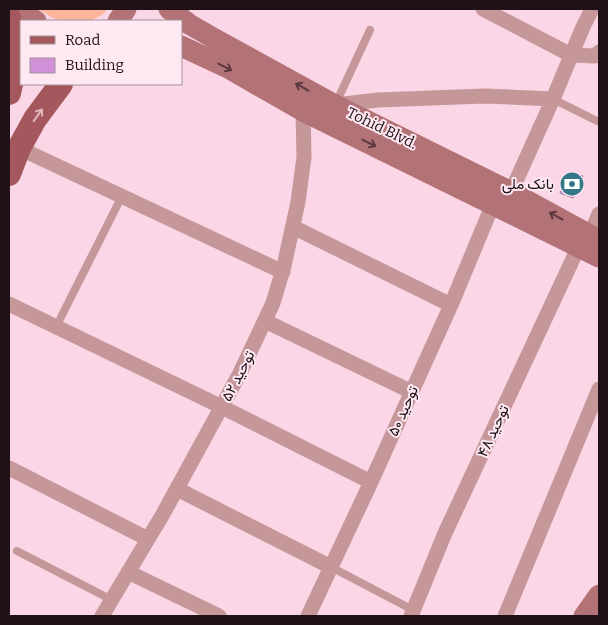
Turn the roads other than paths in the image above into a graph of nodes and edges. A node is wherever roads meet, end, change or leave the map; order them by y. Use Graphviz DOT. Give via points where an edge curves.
graph roads {
  1 [pos="126,9"];
  2 [pos="169,9"];
  3 [pos="483,9"];
  4 [pos="592,9"];
  5 [pos="119,20"];
  6 [pos="11,29"];
  7 [pos="370,30"];
  8 [pos="185,49"];
  9 [pos="599,52"];
  10 [pos="571,55"];
  11 [pos="14,79"];
  12 [pos="59,85"];
  13 [pos="553,99"];
  14 [pos="335,105"];
  15 [pos="303,111"];
  16 [pos="599,122"];
  17 [pos="19,148"];
  18 [pos="9,174"];
  19 [pos="511,192"];
  20 [pos="122,196"];
  21 [pos="493,204"];
  22 [pos="599,214"];
  23 [pos="293,228"];
  24 [pos="589,240"];
  25 [pos="599,257"];
  26 [pos="283,272"];
  27 [pos="9,304"];
  28 [pos="451,305"];
  29 [pos="265,321"];
  30 [pos="56,327"];
  31 [pos="599,389"];
  32 [pos="412,392"];
  33 [pos="222,406"];
  34 [pos="9,468"];
  35 [pos="371,482"];
  36 [pos="177,489"];
  37 [pos="148,538"];
  38 [pos="17,551"];
  39 [pos="331,567"];
  40 [pos="128,572"];
  41 [pos="599,595"];
  42 [pos="112,600"];
  43 [pos="412,613"];
  44 [pos="102,616"];
  45 [pos="219,616"];
  46 [pos="308,616"];
  47 [pos="505,616"];
  48 [pos="584,616"];
  1 -- 5 [label="main road"];
  14 -- 2 [label="main road, Tohid Blvd., one-way" via="189,24"];
  3 -- 10 [label="street"];
  4 -- 10 [label="street"];
  6 -- 11 [label="main road" via="16,53"];
  7 -- 14 [label="lane"];
  8 -- 15 [label="main road, Tohid Blvd., one-way" via="228,68"];
  9 -- 10 [label="street" via="596,56"];
  10 -- 13 [label="street"];
  17 -- 12 [label="main road, one-way" via="35,118"];
  13 -- 14 [label="street" via="485,96"];
  13 -- 16 [label="lane"];
  13 -- 19 [label="street"];
  14 -- 19 [label="main road, Tohid Blvd."];
  15 -- 21 [label="main road, Tohid Blvd., one-way"];
  15 -- 23 [label="street, توحید ۵۲" via="304,157"];
  17 -- 18 [label="main road"];
  17 -- 20 [label="street"];
  24 -- 19 [label="main road, Tohid Blvd., one-way"];
  20 -- 26 [label="street"];
  20 -- 30 [label="lane"];
  21 -- 24 [label="main road, Tohid Blvd."];
  21 -- 28 [label="street, توحید ۵۰"];
  22 -- 24 [label="street, توحید ۴۸"];
  23 -- 26 [label="street, توحید ۵۲"];
  23 -- 28 [label="street"];
  24 -- 25 [label="main road, Tohid Blvd."];
  24 -- 43 [label="street, توحید ۴۸" via="445,533"];
  26 -- 29 [label="street, توحید ۵۲"];
  27 -- 30 [label="street"];
  28 -- 32 [label="street, توحید ۵۰"];
  29 -- 32 [label="street"];
  29 -- 33 [label="street, توحید ۵۲"];
  30 -- 33 [label="street"];
  31 -- 47 [label="street"];
  32 -- 35 [label="street, توحید ۵۰"];
  33 -- 35 [label="street"];
  33 -- 36 [label="street, توحید ۵۲"];
  34 -- 37 [label="street"];
  35 -- 39 [label="street, توحید ۵۰"];
  36 -- 37 [label="street, توحید ۵۲"];
  36 -- 39 [label="street"];
  37 -- 40 [label="street, توحید ۵۲"];
  38 -- 42 [label="lane"];
  39 -- 43 [label="lane"];
  39 -- 46 [label="street, توحید ۵۰"];
  40 -- 42 [label="street, توحید ۵۲"];
  40 -- 45 [label="street"];
  41 -- 48 [label="main road"];
  42 -- 44 [label="street, توحید ۵۲"];
}
